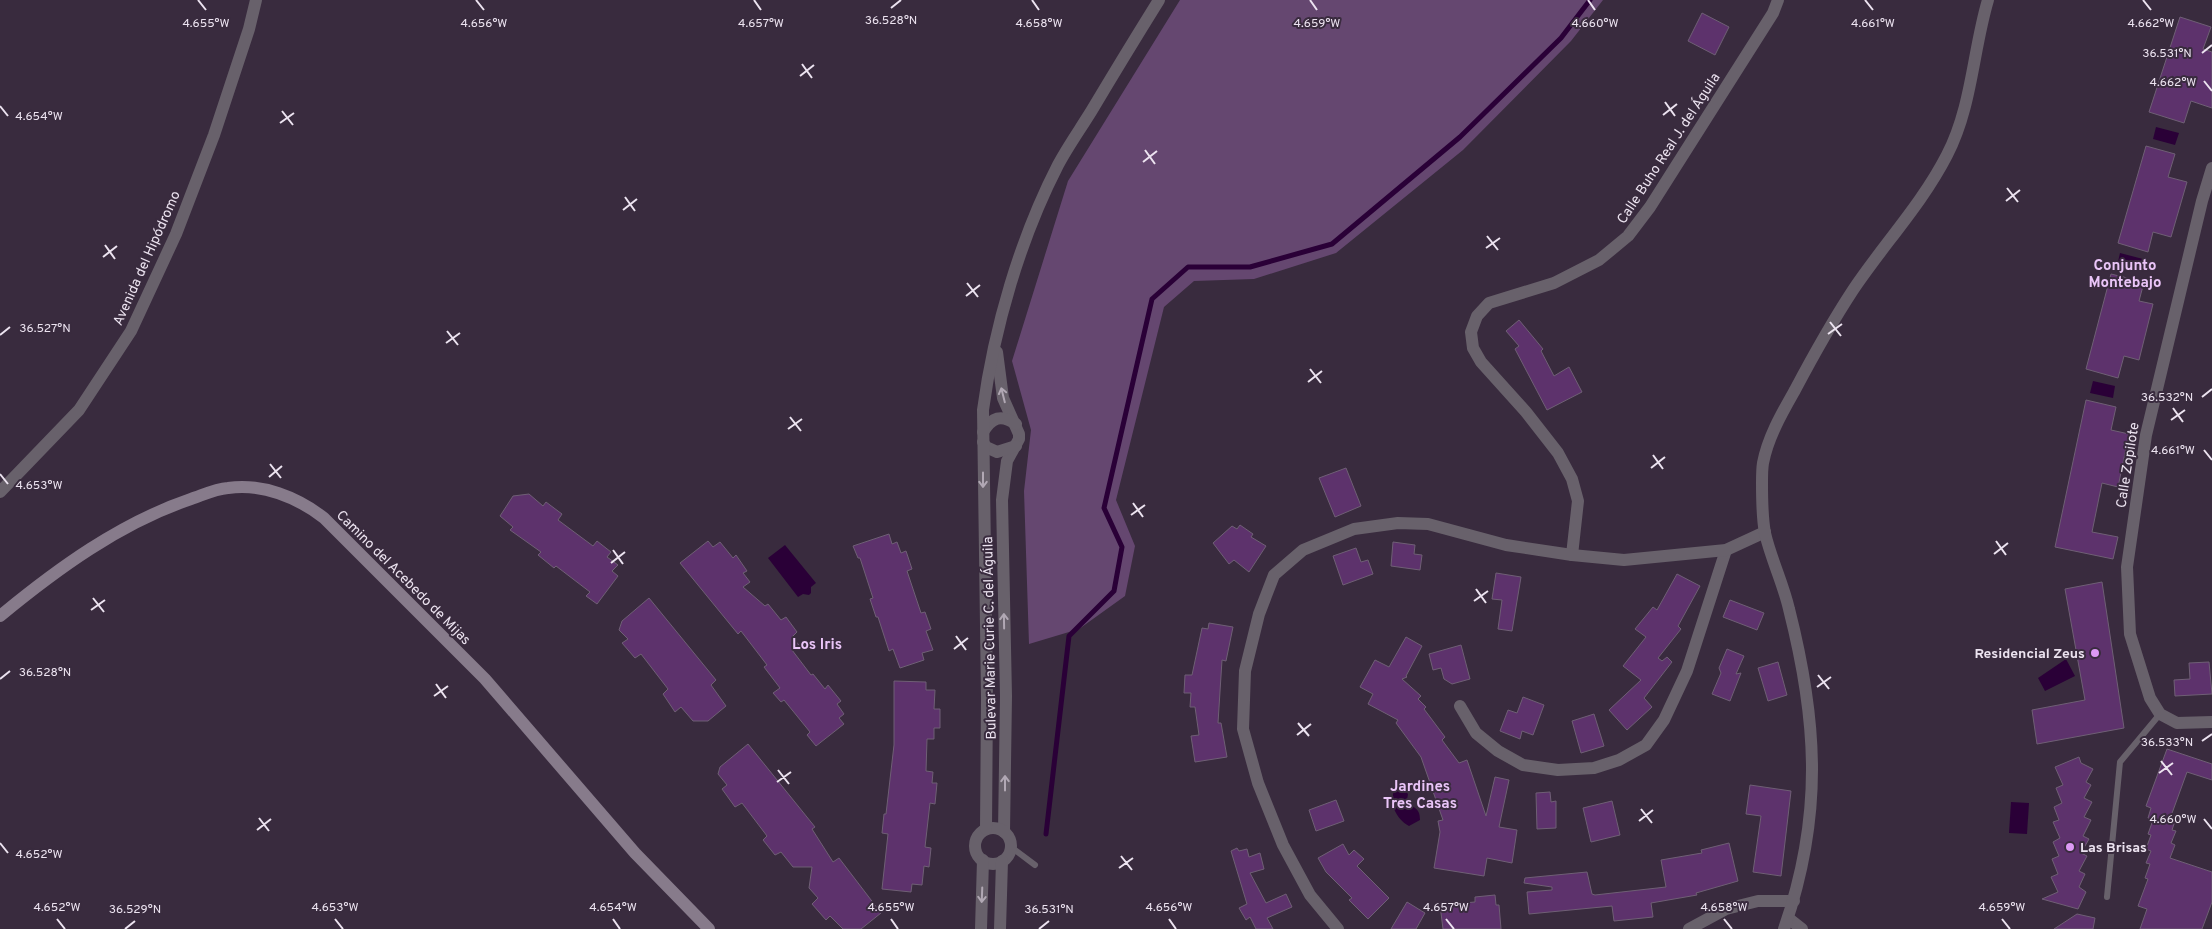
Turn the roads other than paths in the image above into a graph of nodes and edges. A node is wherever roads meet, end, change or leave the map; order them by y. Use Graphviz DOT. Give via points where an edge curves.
graph roads {
  1 [pos="256,0"];
  2 [pos="1159,0"];
  3 [pos="1778,0"];
  4 [pos="1988,0"];
  5 [pos="2212,168"];
  6 [pos="996,345"];
  7 [pos="1016,424"];
  8 [pos="983,437"];
  9 [pos="1016,446"];
  10 [pos="0,492"];
  11 [pos="1765,532"];
  12 [pos="1726,550"];
  13 [pos="1572,555"];
  14 [pos="0,616"];
  15 [pos="1460,706"];
  16 [pos="2160,714"];
  17 [pos="2212,722"];
  18 [pos="986,830"];
  19 [pos="1004,832"];
  20 [pos="1011,847"];
  21 [pos="983,860"];
  22 [pos="1002,861"];
  23 [pos="1035,865"];
  24 [pos="2106,898"];
  25 [pos="1794,901"];
  26 [pos="1786,923"];
  27 [pos="709,929"];
  28 [pos="981,929"];
  29 [pos="1000,929"];
  30 [pos="1338,929"];
  31 [pos="1689,929"];
  32 [pos="1802,929"];
  1 -- 10 [label="street, Avenida del Hipódromo" via="214,134 176,234 131,331 79,410"];
  2 -- 6 [label="street, Bulevar Marie Curie C. del Águila" via="1059,164 1021,252"];
  3 -- 13 [label="street, Calle Buho Real J. del Águila" via="1650,207 1628,236 1599,260 1554,283 1489,303 1477,316 1471,332 1472,348 1481,362 1558,452 1572,479 1578,501"];
  4 -- 11 [label="street" via="1962,116 1948,154 1928,188 1853,290 1775,426 1763,464"];
  5 -- 16 [label="street, Calle Zopilote" via="2146,435 2127,567 2130,634 2150,698"];
  7 -- 6 [label="street, Bulevar Marie Curie C. del Águila, one-way" via="1003,398"];
  6 -- 8 [label="street, Bulevar Marie Curie C. del Águila" via="982,410"];
  7 -- 8 [label="street" via="997,418 990,421"];
  7 -- 9 [label="street, Bulevar Marie Curie C. del Águila" via="1019,434"];
  8 -- 9 [label="street" via="986,447 997,452"];
  8 -- 18 [label="street, Bulevar Marie Curie C. del Águila, one-way" via="988,697"];
  19 -- 9 [label="street, Bulevar Marie Curie C. del Águila, one-way" via="1006,696 1002,500 1007,461"];
  11 -- 12 [label="street"];
  11 -- 25 [label="street" via="1802,660 1811,726 1813,780 1808,843"];
  12 -- 13 [label="street" via="1624,560"];
  12 -- 15 [label="street" via="1687,671 1664,720 1646,745 1619,760 1594,768 1558,770 1524,765 1498,751 1476,733"];
  13 -- 30 [label="street" via="1506,545 1428,524 1398,523 1354,529 1303,550 1274,575 1259,614 1245,671 1243,729 1258,783 1282,845 1310,896"];
  14 -- 27 [label="street, Camino del Acebedo de Mijas" via="96,544 184,501 227,488 251,488 293,498 324,518 485,679 635,853"];
  16 -- 17 [label="street" via="2177,723"];
  16 -- 24 [label="lane" via="2120,762"];
  18 -- 19 [label="street" via="998,828"];
  18 -- 21 [label="street" via="975,844"];
  19 -- 20 [label="street"];
  20 -- 22 [label="street"];
  20 -- 23 [label="lane"];
  21 -- 22 [label="street" via="992,863"];
  21 -- 28 [label="street, one-way"];
  22 -- 29 [label="street"];
  25 -- 26 [label="street"];
  25 -- 31 [label="street" via="1758,901 1726,909"];
  26 -- 32 [label="street"];
}
